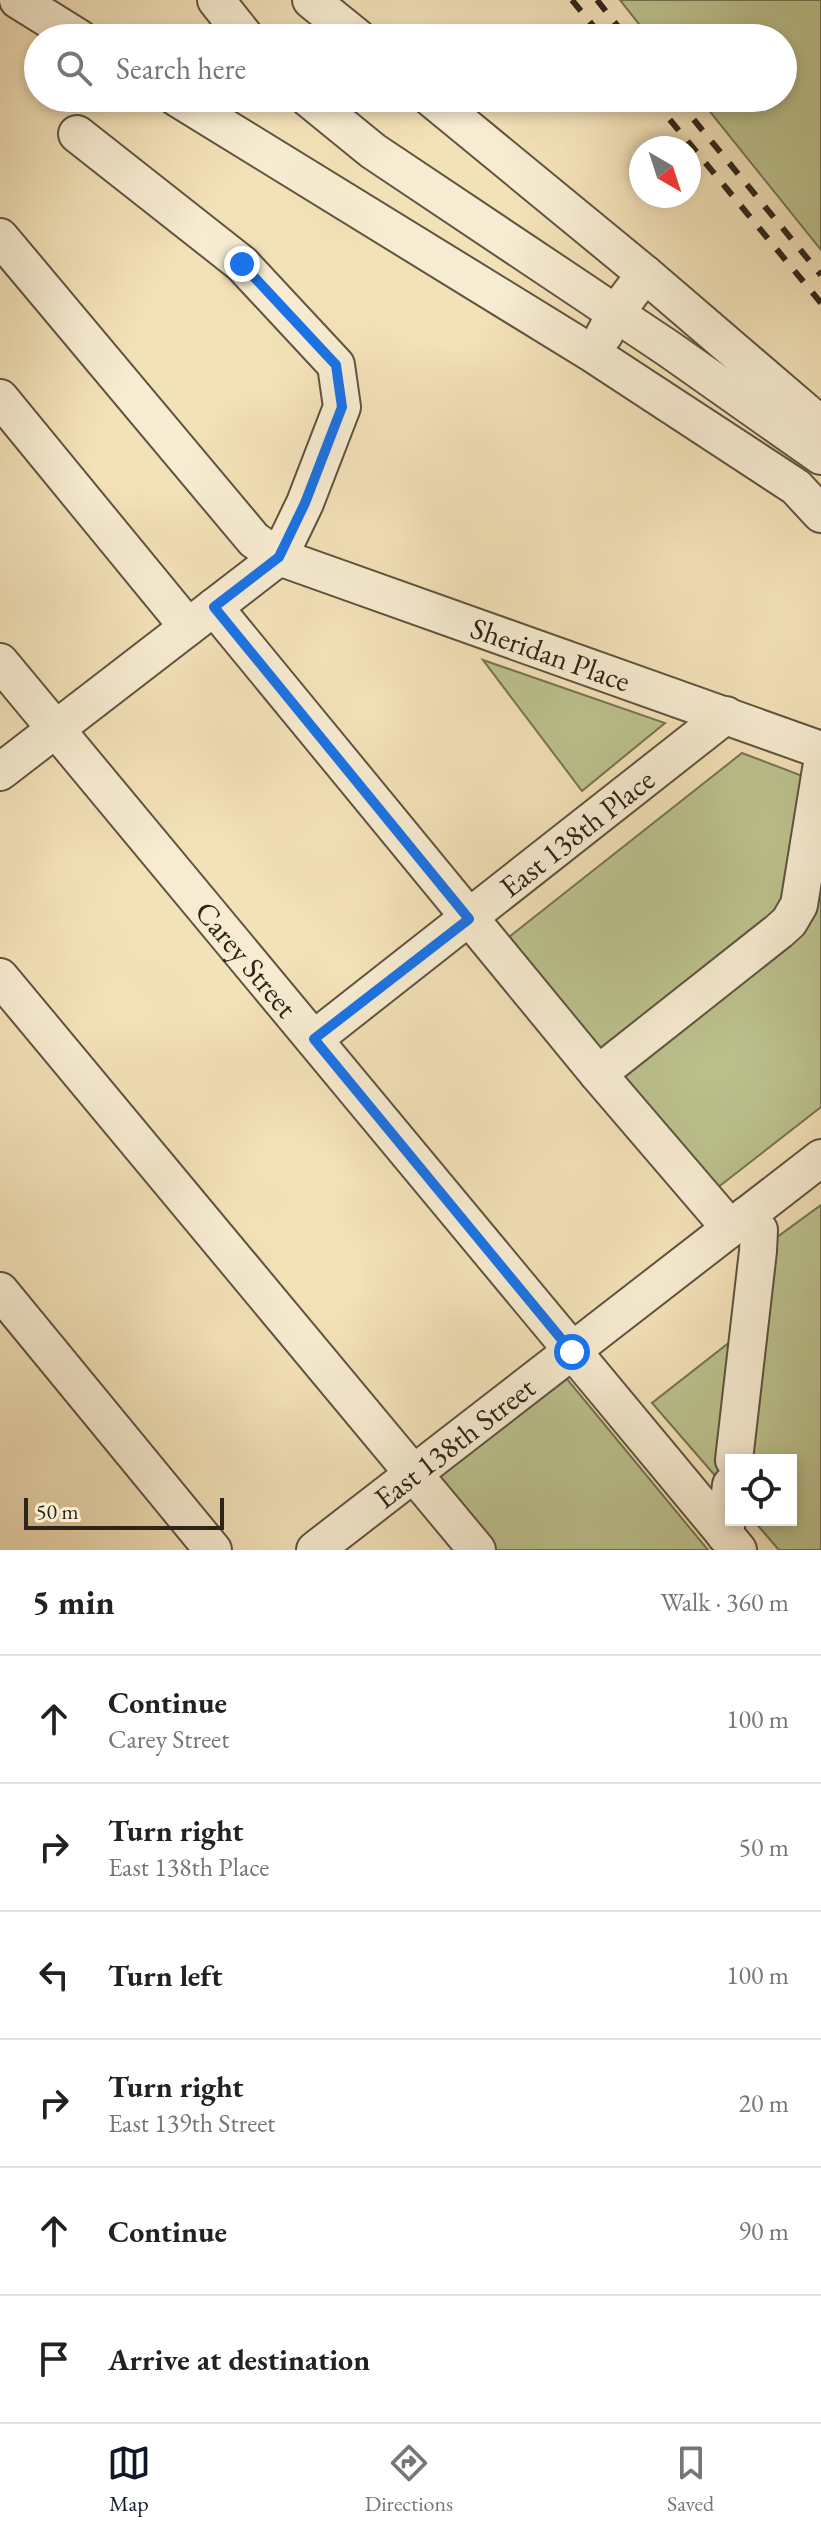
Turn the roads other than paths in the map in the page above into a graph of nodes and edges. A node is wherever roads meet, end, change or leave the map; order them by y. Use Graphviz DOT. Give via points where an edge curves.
graph roads {
  1 [pos="18,0"];
  2 [pos="216,0"];
  3 [pos="311,0"];
  4 [pos="57,24"];
  5 [pos="235,24"];
  6 [pos="341,24"];
  7 [pos="200,112"];
  8 [pos="325,112"];
  9 [pos="448,112"];
  10 [pos="77,134"];
  11 [pos="0,237"];
  12 [pos="645,274"];
  13 [pos="615,314"];
  14 [pos="593,354"];
  15 [pos="0,398"];
  16 [pos="821,425"];
  17 [pos="821,456"];
  18 [pos="821,514"];
  19 [pos="279,557"];
  20 [pos="201,617"];
  21 [pos="0,662"];
  22 [pos="726,715"];
  23 [pos="55,729"];
  24 [pos="821,750"];
  25 [pos="821,769"];
  26 [pos="0,772"];
  27 [pos="469,919"];
  28 [pos="0,977"];
  29 [pos="314,1039"];
  30 [pos="598,1074"];
  31 [pos="821,1158"];
  32 [pos="738,1222"];
  33 [pos="0,1291"];
  34 [pos="572,1352"];
  35 [pos="735,1454"];
  36 [pos="413,1474"];
  37 [pos="732,1542"];
  38 [pos="213,1550"];
  39 [pos="315,1550"];
  40 [pos="477,1550"];
  1 -- 4 [label="street"];
  2 -- 5 [label="street"];
  3 -- 6 [label="street"];
  7 -- 14 [label="street"];
  8 -- 13 [label="street" via="373,151"];
  9 -- 12 [label="street"];
  10 -- 19 [label="street" via="242,264 336,365 342,407"];
  11 -- 19 [label="street, Sheridan Place" via="254,540"];
  12 -- 13 [label="street"];
  12 -- 16 [label="street"];
  13 -- 14 [label="street"];
  13 -- 17 [label="street"];
  14 -- 18 [label="street" via="796,487"];
  15 -- 20 [label="street"];
  19 -- 20 [label="street"];
  19 -- 22 [label="street, Sheridan Place"];
  20 -- 23 [label="street"];
  20 -- 27 [label="street"];
  21 -- 23 [label="street, Carey Street"];
  22 -- 24 [label="street, Sheridan Place"];
  22 -- 27 [label="street, East 138th Place"];
  23 -- 26 [label="street"];
  23 -- 29 [label="street, Carey Street"];
  25 -- 30 [label="street" via="795,915"];
  27 -- 29 [label="street, East 138th Place"];
  27 -- 30 [label="street"];
  28 -- 36 [label="street"];
  29 -- 34 [label="street, Carey Street"];
  30 -- 32 [label="street"];
  31 -- 32 [label="street, East 138th Street"];
  32 -- 34 [label="street, East 138th Street"];
  32 -- 35 [label="street" via="759,1230"];
  33 -- 38 [label="street"];
  34 -- 36 [label="street, East 138th Street"];
  34 -- 37 [label="street, Carey Street"];
  36 -- 39 [label="street, East 138th Street"];
  36 -- 40 [label="street"];
}
